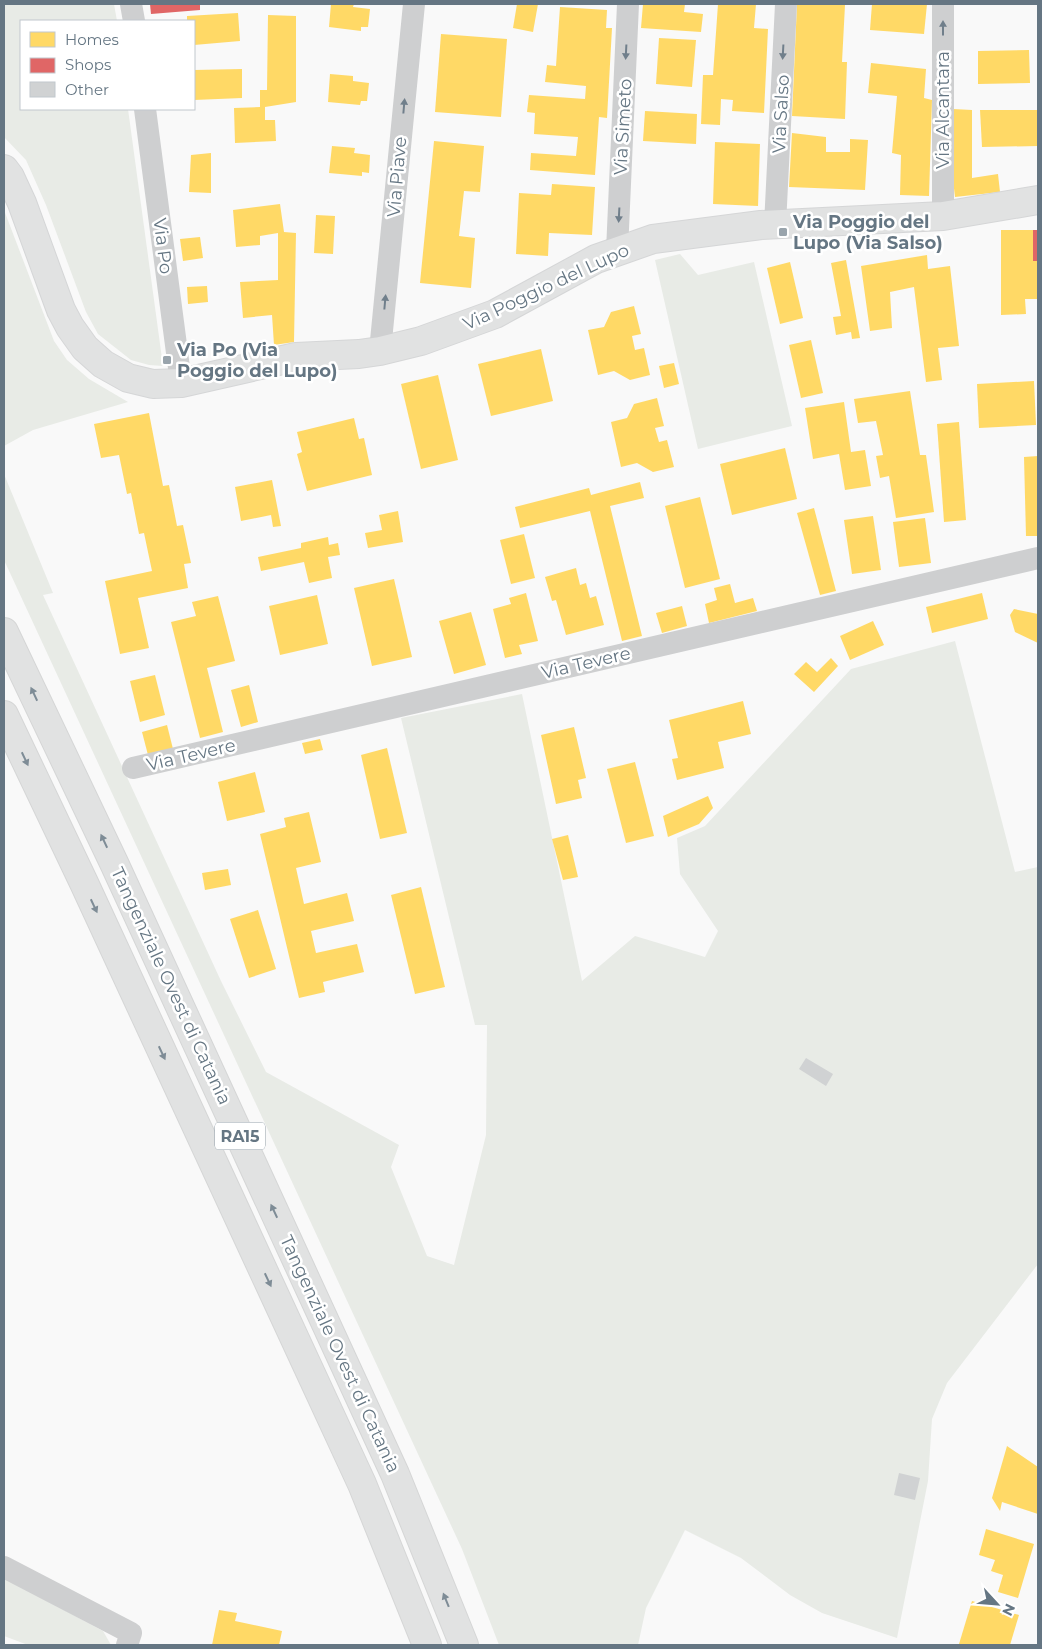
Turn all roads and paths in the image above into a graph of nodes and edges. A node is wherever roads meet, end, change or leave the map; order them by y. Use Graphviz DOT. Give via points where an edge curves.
graph roads {
  1 [pos="131,4"];
  2 [pos="414,4"];
  3 [pos="628,4"];
  4 [pos="786,4"];
  5 [pos="943,4"];
  6 [pos="134,20"];
  7 [pos="145,110"];
  8 [pos="4,169"];
  9 [pos="1038,200"];
  10 [pos="943,216"];
  11 [pos="775,225"];
  12 [pos="617,251"];
  13 [pos="380,351"];
  14 [pos="181,383"];
  15 [pos="1038,558"];
  16 [pos="4,632"];
  17 [pos="4,715"];
  18 [pos="133,768"];
  19 [pos="4,1567"];
  20 [pos="129,1639"];
  21 [pos="427,1645"];
  22 [pos="464,1645"];
  1 -- 6 [label="street"];
  13 -- 2 [label="street, Via Piave, one-way"];
  3 -- 12 [label="street, Via Simeto, one-way"];
  4 -- 11 [label="street, Via Salso, one-way"];
  10 -- 5 [label="street, Via Alcantara, one-way"];
  7 -- 14 [label="street, Via Po"];
  8 -- 14 [label="main road, Via Poggio del Lupo" via="22,203 61,310 85,348 103,364 128,378 153,384"];
  9 -- 10 [label="main road, Via Poggio del Lupo"];
  10 -- 11 [label="main road, Via Poggio del Lupo"];
  11 -- 12 [label="main road, Via Poggio del Lupo" via="653,239"];
  12 -- 13 [label="main road, Via Poggio del Lupo" via="596,259 495,314 421,341"];
  13 -- 14 [label="main road, Via Poggio del Lupo" via="296,357"];
  15 -- 18 [label="street, Via Tevere"];
  22 -- 16 [label="main road, Tangenziale Ovest di Catania / RA15, one-way" via="396,1474"];
  17 -- 21 [label="main road, Tangenziale Ovest di Catania / RA15, one-way" via="362,1484"];
  19 -- 20 [label="street"];
}
